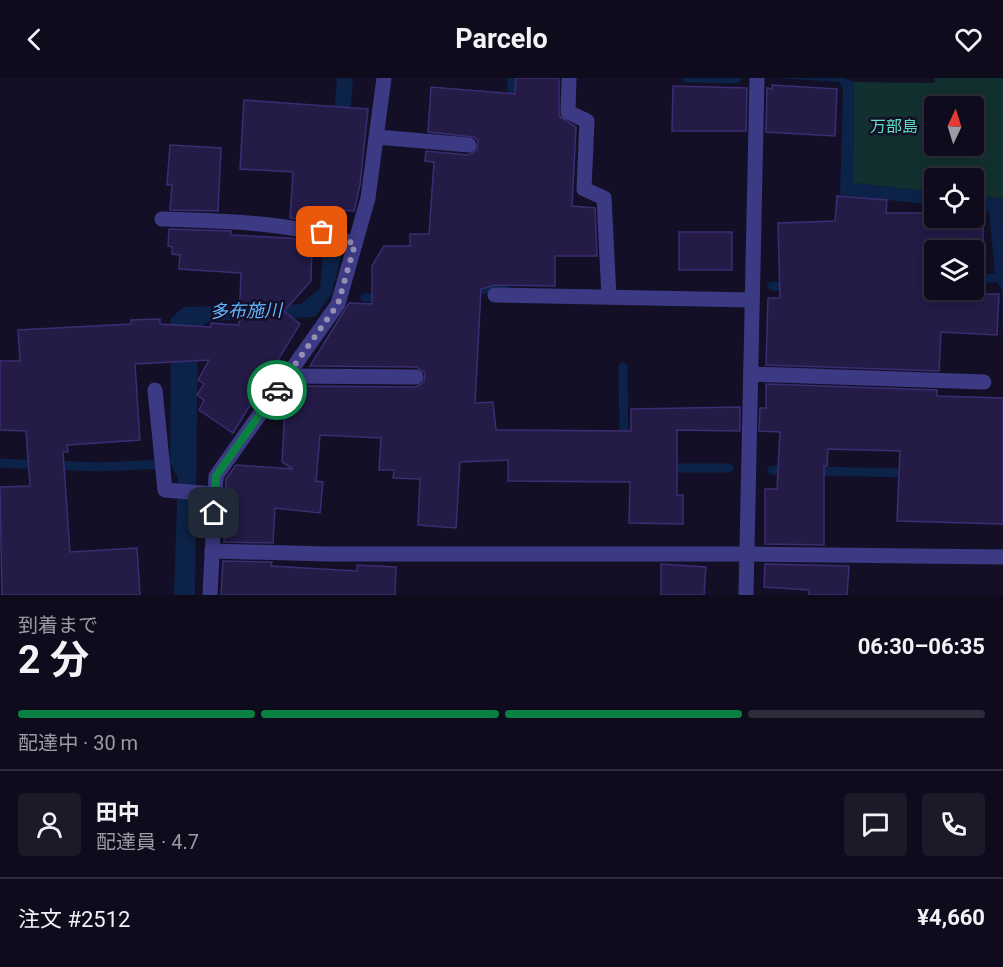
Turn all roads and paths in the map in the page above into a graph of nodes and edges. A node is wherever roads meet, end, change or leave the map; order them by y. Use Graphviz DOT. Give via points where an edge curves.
graph roads {
  1 [pos="384,78"];
  2 [pos="569,78"];
  3 [pos="757,78"];
  4 [pos="377,137"];
  5 [pos="469,145"];
  6 [pos="162,219"];
  7 [pos="355,244"];
  8 [pos="495,295"];
  9 [pos="609,297"];
  10 [pos="752,300"];
  11 [pos="751,374"];
  12 [pos="287,376"];
  13 [pos="416,377"];
  14 [pos="984,382"];
  15 [pos="155,390"];
  16 [pos="215,494"];
  17 [pos="212,551"];
  18 [pos="747,554"];
  19 [pos="1003,557"];
  20 [pos="210,595"];
  21 [pos="746,595"];
  1 -- 4 [label="street"];
  2 -- 9 [label="street" via="568,112 587,121 584,189 604,198"];
  3 -- 10 [label="street"];
  4 -- 5 [label="street"];
  4 -- 7 [label="street" via="368,198"];
  6 -- 7 [label="street" via="322,232"];
  7 -- 12 [label="street" via="338,304"];
  8 -- 9 [label="street"];
  9 -- 10 [label="street"];
  10 -- 11 [label="street"];
  11 -- 14 [label="street"];
  11 -- 18 [label="street"];
  12 -- 13 [label="street"];
  12 -- 16 [label="street" via="216,476"];
  15 -- 16 [label="street" via="165,490"];
  16 -- 17 [label="street"];
  17 -- 18 [label="street"];
  17 -- 20 [label="street"];
  18 -- 19 [label="street"];
  18 -- 21 [label="street"];
}
